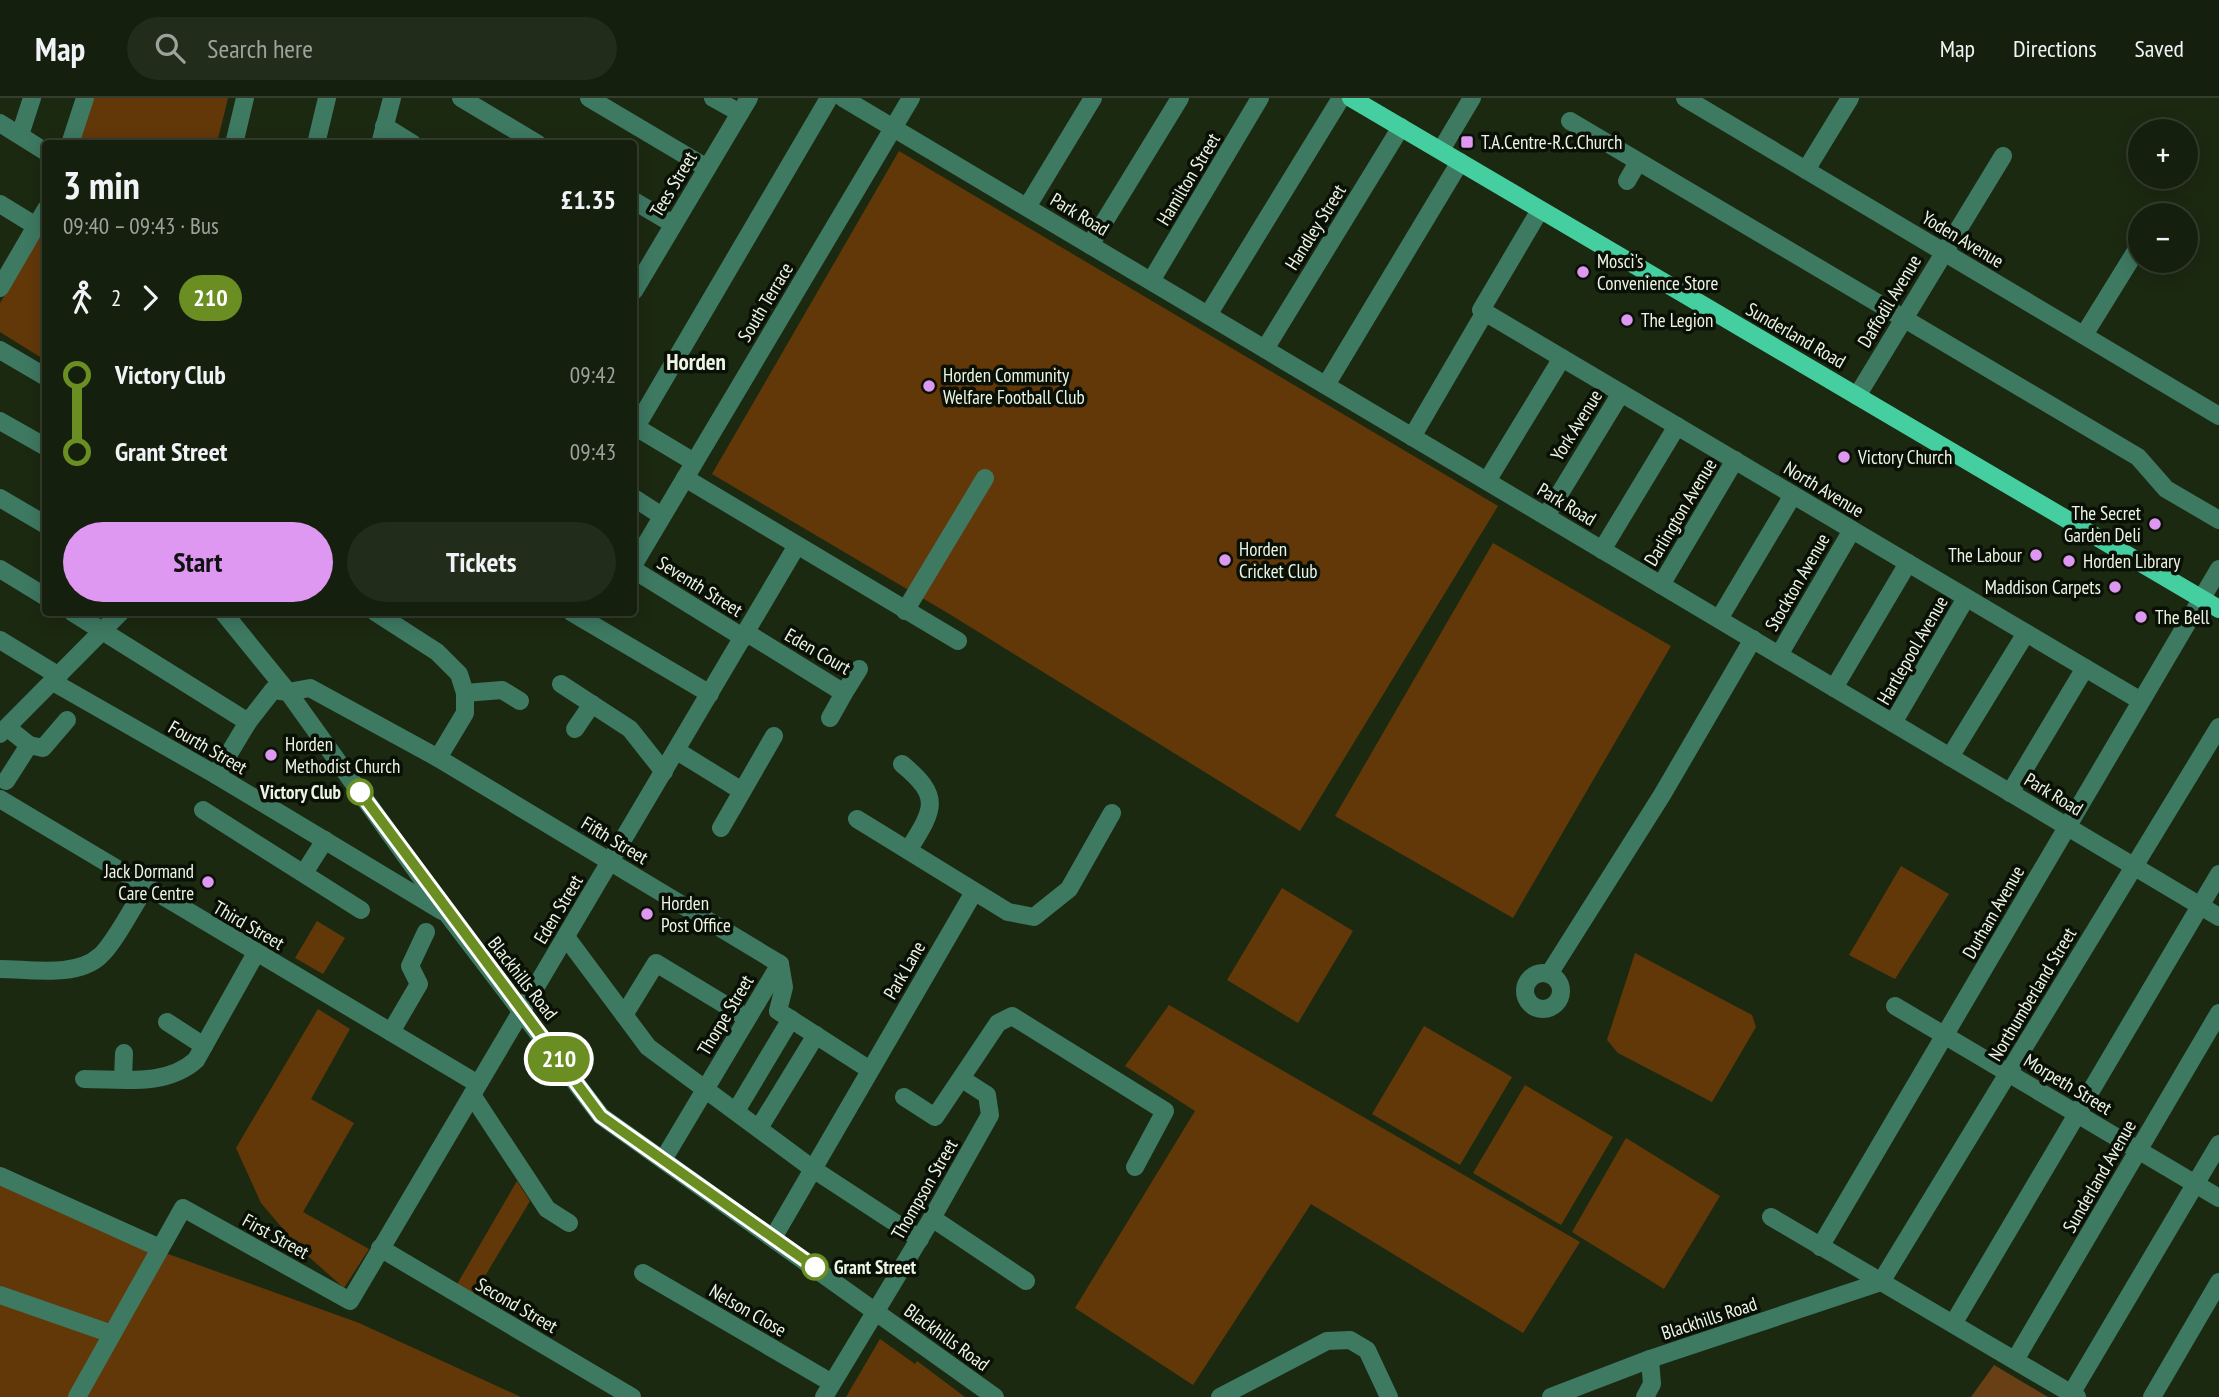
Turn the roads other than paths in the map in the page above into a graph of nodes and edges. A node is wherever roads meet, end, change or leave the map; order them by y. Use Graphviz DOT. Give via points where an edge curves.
graph roads {
  1 [pos="32,98"];
  2 [pos="85,98"];
  3 [pos="245,98"];
  4 [pos="327,98"];
  5 [pos="391,98"];
  6 [pos="461,98"];
  7 [pos="589,98"];
  8 [pos="713,98"];
  9 [pos="829,98"];
  10 [pos="843,98"];
  11 [pos="911,98"];
  12 [pos="1093,98"];
  13 [pos="1180,98"];
  14 [pos="1260,98"];
  15 [pos="1341,98"];
  16 [pos="1351,98"];
  17 [pos="1472,98"];
  18 [pos="1685,98"];
  19 [pos="1850,98"];
  20 [pos="744,106"];
  21 [pos="1570,121"];
  22 [pos="0,123"];
  23 [pos="893,127"];
  24 [pos="1401,127"];
  25 [pos="20,135"];
  26 [pos="382,135"];
  27 [pos="71,140"];
  28 [pos="235,140"];
  29 [pos="317,140"];
  30 [pos="399,140"];
  31 [pos="531,140"];
  32 [pos="42,149"];
  33 [pos="1441,150"];
  34 [pos="2003,156"];
  35 [pos="1460,162"];
  36 [pos="1638,162"];
  37 [pos="707,169"];
  38 [pos="1805,170"];
  39 [pos="1627,181"];
  40 [pos="637,203"];
  41 [pos="0,205"];
  42 [pos="1027,207"];
  43 [pos="1540,210"];
  44 [pos="42,216"];
  45 [pos="673,224"];
  46 [pos="36,226"];
  47 [pos="1090,245"];
  48 [pos="1943,251"];
  49 [pos="2128,264"];
  50 [pos="637,280"];
  51 [pos="1151,281"];
  52 [pos="1,282"];
  53 [pos="1485,312"];
  54 [pos="1208,315"];
  55 [pos="1902,320"];
  56 [pos="2084,335"];
  57 [pos="1265,349"];
  58 [pos="0,350"];
  59 [pos="1562,358"];
  60 [pos="42,375"];
  61 [pos="1326,385"];
  62 [pos="1621,393"];
  63 [pos="1857,396"];
  64 [pos="2218,413"];
  65 [pos="0,421"];
  66 [pos="637,423"];
  67 [pos="1677,426"];
  68 [pos="637,427"];
  69 [pos="1412,437"];
  70 [pos="42,445"];
  71 [pos="1735,460"];
  72 [pos="694,462"];
  73 [pos="685,478"];
  74 [pos="985,478"];
  75 [pos="1487,481"];
  76 [pos="1793,495"];
  77 [pos="0,498"];
  78 [pos="637,500"];
  79 [pos="662,516"];
  80 [pos="1546,516"];
  81 [pos="2219,520"];
  82 [pos="42,522"];
  83 [pos="1852,530"];
  84 [pos="796,547"];
  85 [pos="1602,550"];
  86 [pos="637,559"];
  87 [pos="1908,563"];
  88 [pos="0,569"];
  89 [pos="2219,569"];
  90 [pos="637,572"];
  91 [pos="1661,584"];
  92 [pos="42,595"];
  93 [pos="1966,598"];
  94 [pos="2202,598"];
  95 [pos="2219,609"];
  96 [pos="905,611"];
  97 [pos="79,616"];
  98 [pos="117,616"];
  99 [pos="226,616"];
  100 [pos="381,616"];
  101 [pos="577,616"];
  102 [pos="1719,619"];
  103 [pos="103,631"];
  104 [pos="2026,633"];
  105 [pos="745,635"];
  106 [pos="1752,639"];
  107 [pos="0,640"];
  108 [pos="957,641"];
  109 [pos="1779,655"];
  110 [pos="2085,668"];
  111 [pos="859,669"];
  112 [pos="56,679"];
  113 [pos="561,684"];
  114 [pos="1834,688"];
  115 [pos="288,692"];
  116 [pos="466,693"];
  117 [pos="844,693"];
  118 [pos="710,694"];
  119 [pos="520,701"];
  120 [pos="2141,701"];
  121 [pos="592,704"];
  122 [pos="830,718"];
  123 [pos="67,720"];
  124 [pos="248,722"];
  125 [pos="1894,723"];
  126 [pos="2219,727"];
  127 [pos="575,729"];
  128 [pos="4,731"];
  129 [pos="774,736"];
  130 [pos="29,746"];
  131 [pos="677,751"];
  132 [pos="1950,757"];
  133 [pos="438,758"];
  134 [pos="902,764"];
  135 [pos="664,772"];
  136 [pos="216,775"];
  137 [pos="6,781"];
  138 [pos="742,791"];
  139 [pos="2010,793"];
  140 [pos="0,799"];
  141 [pos="203,810"];
  142 [pos="1112,813"];
  143 [pos="857,818"];
  144 [pos="2067,827"];
  145 [pos="721,828"];
  146 [pos="325,840"];
  147 [pos="909,849"];
  148 [pos="611,862"];
  149 [pos="2134,866"];
  150 [pos="304,873"];
  151 [pos="2219,874"];
  152 [pos="145,888"];
  153 [pos="974,892"];
  154 [pos="2200,906"];
  155 [pos="361,910"];
  156 [pos="448,915"];
  157 [pos="2219,917"];
  158 [pos="426,932"];
  159 [pos="566,937"];
  160 [pos="256,953"];
  161 [pos="780,964"];
  162 [pos="0,969"];
  163 [pos="1549,974"];
  164 [pos="1895,1006"];
  165 [pos="523,1010"];
  166 [pos="2219,1013"];
  167 [pos="625,1016"];
  168 [pos="747,1018"];
  169 [pos="791,1019"];
  170 [pos="167,1022"];
  171 [pos="391,1032"];
  172 [pos="816,1035"];
  173 [pos="1944,1035"];
  174 [pos="204,1046"];
  175 [pos="124,1054"];
  176 [pos="870,1070"];
  177 [pos="2008,1073"];
  178 [pos="84,1079"];
  179 [pos="123,1079"];
  180 [pos="962,1079"];
  181 [pos="706,1088"];
  182 [pos="475,1089"];
  183 [pos="904,1097"];
  184 [pos="736,1111"];
  185 [pos="2077,1114"];
  186 [pos="759,1128"];
  187 [pos="2219,1144"];
  188 [pos="2138,1150"];
  189 [pos="663,1160"];
  190 [pos="1135,1167"];
  191 [pos="813,1169"];
  192 [pos="0,1176"];
  193 [pos="2195,1184"];
  194 [pos="2219,1198"];
  195 [pos="1771,1217"];
  196 [pos="932,1218"];
  197 [pos="569,1223"];
  198 [pos="773,1238"];
  199 [pos="920,1239"];
  200 [pos="1821,1247"];
  201 [pos="160,1248"];
  202 [pos="380,1248"];
  203 [pos="643,1273"];
  204 [pos="1026,1281"];
  205 [pos="1881,1282"];
  206 [pos="2219,1282"];
  207 [pos="0,1295"];
  208 [pos="350,1301"];
  209 [pos="877,1311"];
  210 [pos="1953,1324"];
  211 [pos="112,1334"];
  212 [pos="1650,1359"];
  213 [pos="2015,1360"];
  214 [pos="828,1390"];
  215 [pos="2074,1395"];
  216 [pos="77,1397"];
  217 [pos="632,1397"];
  218 [pos="995,1397"];
  219 [pos="1220,1397"];
  220 [pos="1389,1397"];
  221 [pos="1551,1397"];
  222 [pos="1645,1397"];
  223 [pos="2152,1397"];
  1 -- 25 [label="street"];
  2 -- 27 [label="street"];
  3 -- 28 [label="street"];
  4 -- 29 [label="street"];
  5 -- 26 [label="street"];
  6 -- 31 [label="street"];
  7 -- 37 [label="street"];
  8 -- 20 [label="street"];
  9 -- 66 [label="street"];
  10 -- 23 [label="street, Park Road"];
  11 -- 23 [label="street, South Terrace"];
  12 -- 42 [label="street"];
  13 -- 47 [label="street"];
  14 -- 51 [label="street, Hamilton Street"];
  15 -- 54 [label="street"];
  16 -- 24 [label="main road, Sunderland Road"];
  17 -- 33 [label="street"];
  18 -- 38 [label="street, Yoden Avenue"];
  19 -- 38 [label="street"];
  20 -- 37 [label="street, Tees Street"];
  21 -- 36 [label="street"];
  22 -- 25 [label="street"];
  23 -- 42 [label="street, Park Road"];
  23 -- 72 [label="street, South Terrace"];
  24 -- 33 [label="main road, Sunderland Road"];
  24 -- 57 [label="street, Handley Street"];
  25 -- 32 [label="street"];
  26 -- 30 [label="street"];
  33 -- 35 [label="main road, Sunderland Road"];
  34 -- 48 [label="street, Daffodil Avenue"];
  35 -- 43 [label="main road, Sunderland Road"];
  35 -- 61 [label="street"];
  36 -- 39 [label="street"];
  36 -- 55 [label="street"];
  37 -- 45 [label="street, Tees Street"];
  38 -- 48 [label="street, Yoden Avenue"];
  40 -- 45 [label="street"];
  41 -- 46 [label="street"];
  42 -- 47 [label="street, Park Road"];
  43 -- 53 [label="street" via="1481,310"];
  43 -- 63 [label="main road, Sunderland Road"];
  44 -- 46 [label="street"];
  45 -- 50 [label="street, Tees Street"];
  46 -- 52 [label="street"];
  47 -- 51 [label="street, Park Road"];
  48 -- 55 [label="street, Daffodil Avenue"];
  48 -- 56 [label="street, Yoden Avenue"];
  49 -- 56 [label="street"];
  51 -- 54 [label="street, Park Road"];
  53 -- 59 [label="street, North Avenue"];
  53 -- 69 [label="street"];
  54 -- 57 [label="street, Park Road"];
  55 -- 63 [label="street, Daffodil Avenue"];
  55 -- 81 [label="street" via="2138,457 2166,489"];
  56 -- 64 [label="street, Yoden Avenue"];
  57 -- 61 [label="street, Park Road"];
  58 -- 60 [label="street"];
  59 -- 62 [label="street, North Avenue"];
  59 -- 75 [label="street"];
  61 -- 69 [label="street, Park Road"];
  62 -- 67 [label="street, North Avenue"];
  62 -- 80 [label="street, York Avenue"];
  63 -- 94 [label="main road, Sunderland Road"];
  65 -- 70 [label="street"];
  67 -- 71 [label="street, North Avenue"];
  67 -- 85 [label="street"];
  68 -- 72 [label="street"];
  69 -- 75 [label="street, Park Road"];
  71 -- 76 [label="street, North Avenue"];
  71 -- 91 [label="street, Darlington Avenue"];
  72 -- 73 [label="street, South Terrace"];
  73 -- 79 [label="street, South Terrace"];
  73 -- 84 [label="street"];
  74 -- 96 [label="street"];
  75 -- 80 [label="street, Park Road"];
  76 -- 83 [label="street, North Avenue"];
  76 -- 102 [label="street"];
  77 -- 82 [label="street"];
  78 -- 79 [label="street"];
  79 -- 86 [label="street, South Terrace"];
  80 -- 85 [label="street, Park Road"];
  83 -- 87 [label="street, North Avenue"];
  83 -- 109 [label="street, Stockton Avenue"];
  84 -- 96 [label="street"];
  84 -- 105 [label="street, Eden Street"];
  85 -- 91 [label="street, Park Road"];
  87 -- 93 [label="street, North Avenue"];
  87 -- 114 [label="street"];
  88 -- 92 [label="street"];
  89 -- 94 [label="street"];
  90 -- 105 [label="street, Seventh Street"];
  91 -- 102 [label="street, Park Road"];
  93 -- 104 [label="street, North Avenue"];
  93 -- 125 [label="street, Hartlepool Avenue"];
  94 -- 95 [label="main road, Sunderland Road"];
  94 -- 120 [label="street, Durham Avenue"];
  96 -- 108 [label="street"];
  97 -- 103 [label="street"];
  98 -- 103 [label="street"];
  99 -- 115 [label="street, Blackhills Road"];
  100 -- 116 [label="street" via="449,662"];
  101 -- 118 [label="street"];
  102 -- 106 [label="street, Park Road"];
  103 -- 112 [label="street"];
  103 -- 124 [label="street"];
  104 -- 110 [label="street, North Avenue"];
  104 -- 132 [label="street"];
  105 -- 117 [label="street, Eden Court"];
  105 -- 118 [label="street, Eden Street"];
  106 -- 109 [label="street, Park Road"];
  106 -- 163 [label="street"];
  107 -- 112 [label="street, Fourth Street"];
  109 -- 114 [label="street, Park Road"];
  110 -- 120 [label="street, North Avenue"];
  110 -- 139 [label="street"];
  111 -- 117 [label="street, Eden Court"];
  112 -- 128 [label="street"];
  112 -- 136 [label="street, Fourth Street"];
  113 -- 121 [label="street"];
  114 -- 125 [label="street, Park Road"];
  115 -- 124 [label="street" via="273,690"];
  115 -- 133 [label="street, Fifth Street" via="310,688"];
  115 -- 156 [label="street, Blackhills Road"];
  116 -- 119 [label="street" via="502,690"];
  116 -- 133 [label="street" via="465,713"];
  117 -- 122 [label="street"];
  118 -- 131 [label="street, Eden Street"];
  120 -- 144 [label="street, Durham Avenue"];
  121 -- 127 [label="street"];
  121 -- 135 [label="street" via="630,729"];
  123 -- 130 [label="street" via="43,748"];
  124 -- 136 [label="street"];
  125 -- 132 [label="street, Park Road"];
  126 -- 149 [label="street, Northumberland Street"];
  128 -- 130 [label="street"];
  129 -- 138 [label="street"];
  130 -- 137 [label="street"];
  131 -- 135 [label="street, Eden Street"];
  131 -- 138 [label="street"];
  132 -- 139 [label="street, Park Road"];
  133 -- 148 [label="street, Fifth Street"];
  134 -- 147 [label="street" via="922,780 931,799 926,822"];
  135 -- 148 [label="street, Eden Street"];
  136 -- 146 [label="street, Fourth Street"];
  138 -- 145 [label="street"];
  139 -- 144 [label="street, Park Road"];
  140 -- 152 [label="street, Third Street"];
  141 -- 150 [label="street"];
  142 -- 153 [label="street" via="1069,889 1034,916 1008,912"];
  143 -- 147 [label="street"];
  144 -- 149 [label="street, Park Road"];
  144 -- 173 [label="street, Durham Avenue"];
  146 -- 150 [label="street"];
  146 -- 156 [label="street, Fourth Street"];
  147 -- 153 [label="street"];
  148 -- 159 [label="street, Eden Street"];
  148 -- 161 [label="street, Fifth Street"];
  149 -- 154 [label="street, Park Road"];
  149 -- 177 [label="street, Northumberland Street"];
  150 -- 155 [label="street"];
  151 -- 154 [label="street"];
  152 -- 160 [label="street, Third Street"];
  152 -- 162 [label="street" via="100,956 81,967"];
  153 -- 176 [label="street, Park Lane"];
  154 -- 157 [label="street, Park Road"];
  154 -- 185 [label="street"];
  156 -- 165 [label="street, Blackhills Road"];
  158 -- 171 [label="street" via="410,967 419,984"];
  159 -- 165 [label="street, Eden Street"];
  159 -- 167 [label="street"];
  160 -- 171 [label="street, Third Street"];
  160 -- 174 [label="street"];
  161 -- 168 [label="street, Thorpe Street"];
  161 -- 169 [label="street" via="784,987 778,1011"];
  164 -- 173 [label="street, Morpeth Street"];
  165 -- 182 [label="street, Eden Street"];
  165 -- 189 [label="street, Blackhills Road" via="601,1116"];
  166 -- 188 [label="street, Sunderland Avenue"];
  167 -- 168 [label="street" via="656,963"];
  167 -- 181 [label="street" via="648,1047"];
  168 -- 181 [label="street, Thorpe Street"];
  169 -- 172 [label="street"];
  169 -- 184 [label="street"];
  170 -- 174 [label="street"];
  171 -- 182 [label="street, Third Street"];
  172 -- 176 [label="street"];
  172 -- 186 [label="street"];
  173 -- 177 [label="street, Morpeth Street"];
  173 -- 200 [label="street, Durham Avenue"];
  174 -- 179 [label="street" via="190,1065 167,1078"];
  175 -- 179 [label="street"];
  176 -- 191 [label="street"];
  177 -- 185 [label="street, Morpeth Street"];
  177 -- 205 [label="street, Northumberland Street"];
  178 -- 179 [label="street"];
  180 -- 183 [label="street, Thompson Street" via="935,1116"];
  180 -- 190 [label="street, Thompson Street" via="998,1023 1012,1016 1165,1111"];
  180 -- 196 [label="street, Thompson Street" via="988,1095 990,1115"];
  181 -- 184 [label="street"];
  181 -- 189 [label="street, Thorpe Street"];
  182 -- 197 [label="street" via="547,1209"];
  182 -- 202 [label="street, Eden Street"];
  184 -- 186 [label="street"];
  185 -- 188 [label="street, Morpeth Street"];
  185 -- 210 [label="street"];
  186 -- 191 [label="street"];
  187 -- 193 [label="street"];
  188 -- 193 [label="street, Morpeth Street"];
  188 -- 213 [label="street, Sunderland Avenue"];
  189 -- 198 [label="street, Blackhills Road"];
  191 -- 198 [label="street"];
  191 -- 199 [label="street"];
  192 -- 201 [label="street"];
  193 -- 194 [label="street, Morpeth Street"];
  193 -- 215 [label="street"];
  195 -- 200 [label="street"];
  196 -- 199 [label="street, Thompson Street"];
  196 -- 204 [label="street"];
  198 -- 209 [label="street, Blackhills Road"];
  199 -- 209 [label="street, Thompson Street"];
  200 -- 205 [label="street"];
  201 -- 208 [label="street, First Street" via="183,1208"];
  201 -- 211 [label="street"];
  202 -- 208 [label="street, Eden Street"];
  202 -- 217 [label="street, Second Street"];
  203 -- 214 [label="street, Nelson Close"];
  205 -- 210 [label="street"];
  205 -- 212 [label="street, Blackhills Road"];
  206 -- 223 [label="street"];
  207 -- 211 [label="street"];
  209 -- 214 [label="street, Thompson Street"];
  209 -- 218 [label="street, Blackhills Road"];
  210 -- 213 [label="street"];
  211 -- 216 [label="street"];
  212 -- 221 [label="street, Blackhills Road"];
  212 -- 222 [label="street" via="1652,1384"];
  213 -- 215 [label="street"];
  219 -- 220 [label="street" via="1327,1341 1350,1340 1367,1350"];
}
